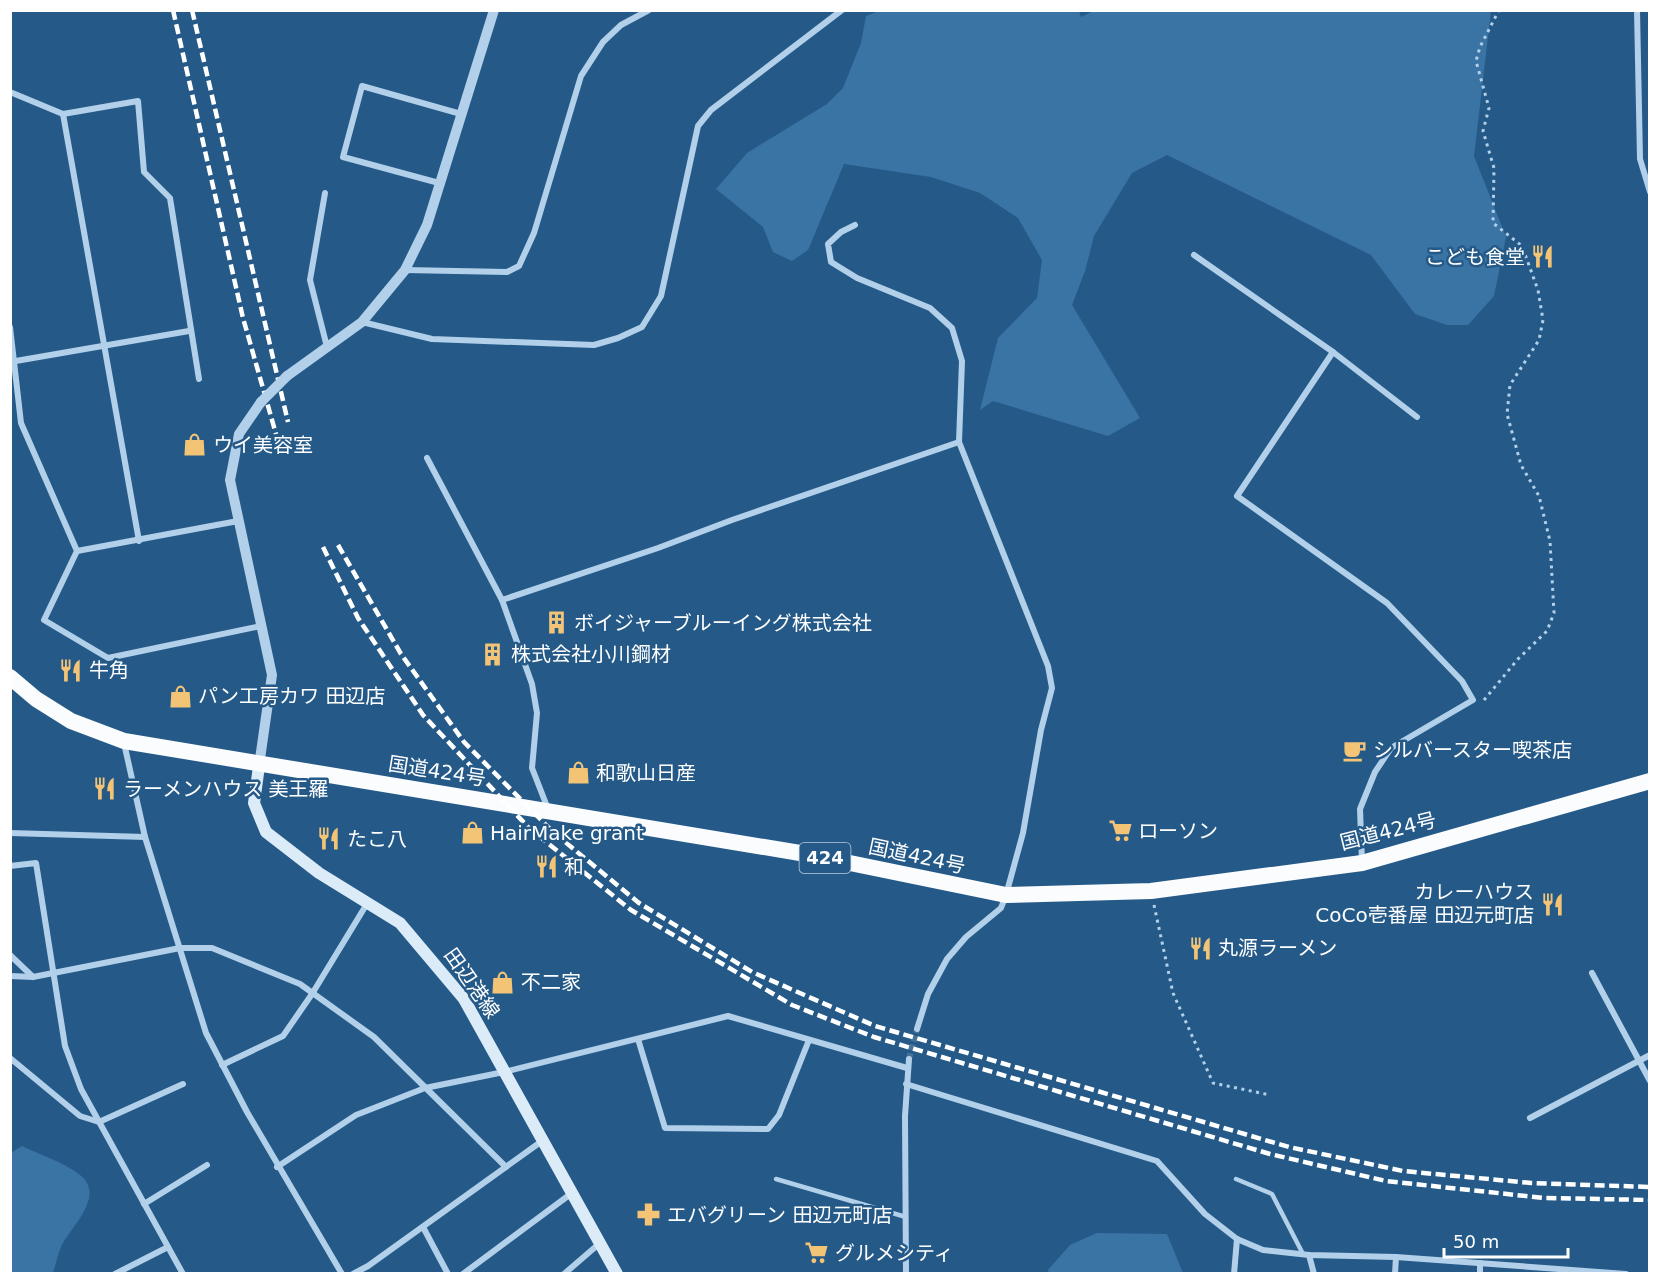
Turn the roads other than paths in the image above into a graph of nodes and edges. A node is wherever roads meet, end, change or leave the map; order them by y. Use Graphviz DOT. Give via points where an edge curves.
graph roads {
  1 [pos="494,10"];
  2 [pos="650,10"];
  3 [pos="842,10"];
  4 [pos="1637,10"];
  5 [pos="10,92"];
  6 [pos="63,114"];
  7 [pos="461,114"];
  8 [pos="440,183"];
  9 [pos="1650,192"];
  10 [pos="325,193"];
  11 [pos="855,225"];
  12 [pos="1194,255"];
  13 [pos="405,270"];
  14 [pos="362,322"];
  15 [pos="10,327"];
  16 [pos="189,330"];
  17 [pos="105,344"];
  18 [pos="327,347"];
  19 [pos="1333,352"];
  20 [pos="13,361"];
  21 [pos="199,379"];
  22 [pos="1417,417"];
  23 [pos="959,442"];
  24 [pos="427,458"];
  25 [pos="238,521"];
  26 [pos="139,541"];
  27 [pos="77,551"];
  28 [pos="502,600"];
  29 [pos="261,626"];
  30 [pos="10,677"];
  31 [pos="124,741"];
  32 [pos="259,766"];
  33 [pos="1650,781"];
  34 [pos="548,809"];
  35 [pos="10,833"];
  36 [pos="145,837"];
  37 [pos="1362,862"];
  38 [pos="10,866"];
  39 [pos="1006,896"];
  40 [pos="368,901"];
  41 [pos="180,948"];
  42 [pos="10,955"];
  43 [pos="55,973"];
  44 [pos="1592,973"];
  45 [pos="10,976"];
  46 [pos="33,977"];
  47 [pos="312,994"];
  48 [pos="917,1029"];
  49 [pos="638,1039"];
  50 [pos="809,1040"];
  51 [pos="1650,1055"];
  52 [pos="10,1058"];
  53 [pos="909,1059"];
  54 [pos="1639,1061"];
  55 [pos="222,1065"];
  56 [pos="907,1068"];
  57 [pos="504,1072"];
  58 [pos="1650,1081"];
  59 [pos="183,1084"];
  60 [pos="906,1084"];
  61 [pos="425,1088"];
  62 [pos="1530,1118"];
  63 [pos="99,1122"];
  64 [pos="542,1141"];
  65 [pos="207,1165"];
  66 [pos="277,1167"];
  67 [pos="506,1167"];
  68 [pos="776,1179"];
  69 [pos="1236,1179"];
  70 [pos="572,1193"];
  71 [pos="144,1204"];
  72 [pos="906,1217"];
  73 [pos="423,1227"];
  74 [pos="1237,1239"];
  75 [pos="600,1243"];
  76 [pos="168,1247"];
  77 [pos="1306,1255"];
  78 [pos="1396,1257"];
  79 [pos="610,1261"];
  80 [pos="1480,1263"];
  81 [pos="1570,1271"];
  82 [pos="115,1274"];
  83 [pos="183,1274"];
  84 [pos="342,1274"];
  85 [pos="353,1274"];
  86 [pos="448,1274"];
  87 [pos="463,1274"];
  88 [pos="564,1274"];
  89 [pos="605,1274"];
  90 [pos="617,1274"];
  91 [pos="906,1274"];
  92 [pos="1234,1274"];
  93 [pos="1314,1274"];
  94 [pos="1395,1274"];
  95 [pos="1480,1274"];
  96 [pos="1626,1274"];
  1 -- 7 [label="street"];
  2 -- 13 [label="street" via="621,25 603,42 581,76 534,233 519,266 507,272"];
  3 -- 14 [label="street" via="711,110 698,126 661,296 642,327 594,345 432,339"];
  4 -- 9 [label="street" via="1640,159"];
  5 -- 6 [label="street"];
  6 -- 16 [label="street" via="138,101 144,172 170,198"];
  6 -- 17 [label="street"];
  7 -- 8 [label="street"];
  7 -- 8 [label="street" via="362,86 343,157"];
  8 -- 13 [label="street" via="427,225"];
  10 -- 18 [label="street" via="310,280"];
  11 -- 23 [label="street" via="828,244 831,262 857,278 930,308 952,328 962,361"];
  12 -- 19 [label="street"];
  13 -- 14 [label="street"];
  14 -- 18 [label="street"];
  15 -- 20 [label="street"];
  16 -- 17 [label="street"];
  16 -- 21 [label="street"];
  17 -- 20 [label="street"];
  17 -- 26 [label="street"];
  18 -- 25 [label="street, bridge" via="287,376 261,402 239,434 230,480"];
  19 -- 22 [label="street"];
  19 -- 37 [label="street" via="1237,496 1387,603 1462,681 1473,700 1391,748 1375,772 1360,809"];
  20 -- 27 [label="street" via="21,423"];
  23 -- 28 [label="street"];
  23 -- 39 [label="street" via="1048,666 1052,688"];
  24 -- 28 [label="street"];
  25 -- 26 [label="street"];
  25 -- 29 [label="street"];
  26 -- 27 [label="street"];
  27 -- 29 [label="street" via="44,620 108,658"];
  28 -- 34 [label="street" via="532,684 537,713 532,768"];
  29 -- 32 [label="street" via="272,675"];
  30 -- 31 [label="highway, 国道424号 / 424" via="71,721"];
  31 -- 32 [label="highway, 国道424号 / 424"];
  31 -- 36 [label="street"];
  32 -- 34 [label="highway, 国道424号 / 424"];
  32 -- 40 [label="main road, 田辺港線" via="254,803 266,832 319,873"];
  33 -- 37 [label="highway, 国道424号 / 424"];
  34 -- 39 [label="highway, 国道424号 / 424" via="806,854"];
  35 -- 36 [label="street"];
  36 -- 41 [label="street"];
  37 -- 39 [label="highway, 国道424号 / 424" via="1150,891"];
  38 -- 43 [label="street" via="36,863"];
  39 -- 48 [label="street" via="1001,908 947,959 928,994"];
  40 -- 47 [label="street"];
  40 -- 57 [label="main road, 田辺港線" via="400,923 464,999"];
  41 -- 43 [label="street"];
  41 -- 47 [label="street" via="212,948 300,984"];
  41 -- 55 [label="street" via="206,1033"];
  42 -- 46 [label="street"];
  43 -- 46 [label="street"];
  43 -- 63 [label="street" via="65,1046"];
  44 -- 54 [label="street"];
  45 -- 46 [label="street"];
  47 -- 55 [label="street" via="283,1036"];
  47 -- 61 [label="street" via="374,1036"];
  49 -- 50 [label="street" via="728,1016"];
  49 -- 50 [label="street" via="665,1128 745,1129 768,1129 779,1115"];
  49 -- 57 [label="street"];
  50 -- 56 [label="street"];
  51 -- 54 [label="street"];
  52 -- 63 [label="street" via="80,1116"];
  53 -- 56 [label="street"];
  54 -- 58 [label="street"];
  54 -- 62 [label="street"];
  55 -- 66 [label="street"];
  56 -- 60 [label="street"];
  57 -- 61 [label="street"];
  57 -- 64 [label="main road, 田辺港線"];
  59 -- 63 [label="street"];
  60 -- 72 [label="street"];
  60 -- 74 [label="street" via="1157,1161 1205,1214"];
  61 -- 66 [label="street" via="356,1115"];
  61 -- 67 [label="street"];
  63 -- 71 [label="street"];
  64 -- 67 [label="street"];
  64 -- 70 [label="main road, 田辺港線"];
  65 -- 71 [label="street"];
  66 -- 84 [label="street"];
  67 -- 73 [label="street"];
  68 -- 72 [label="lane"];
  69 -- 77 [label="lane" via="1272,1194"];
  70 -- 75 [label="main road, 田辺港線"];
  70 -- 87 [label="street"];
  71 -- 76 [label="street"];
  72 -- 91 [label="street"];
  73 -- 85 [label="street"];
  73 -- 86 [label="street"];
  74 -- 77 [label="street" via="1263,1250"];
  74 -- 92 [label="street"];
  75 -- 79 [label="main road, 田辺港線"];
  75 -- 88 [label="street"];
  76 -- 82 [label="street"];
  76 -- 83 [label="street"];
  77 -- 78 [label="street"];
  77 -- 93 [label="street"];
  78 -- 80 [label="street"];
  78 -- 94 [label="street"];
  79 -- 89 [label="street"];
  79 -- 90 [label="main road, 田辺港線"];
  80 -- 81 [label="street"];
  80 -- 95 [label="street"];
  81 -- 96 [label="street"];
}
